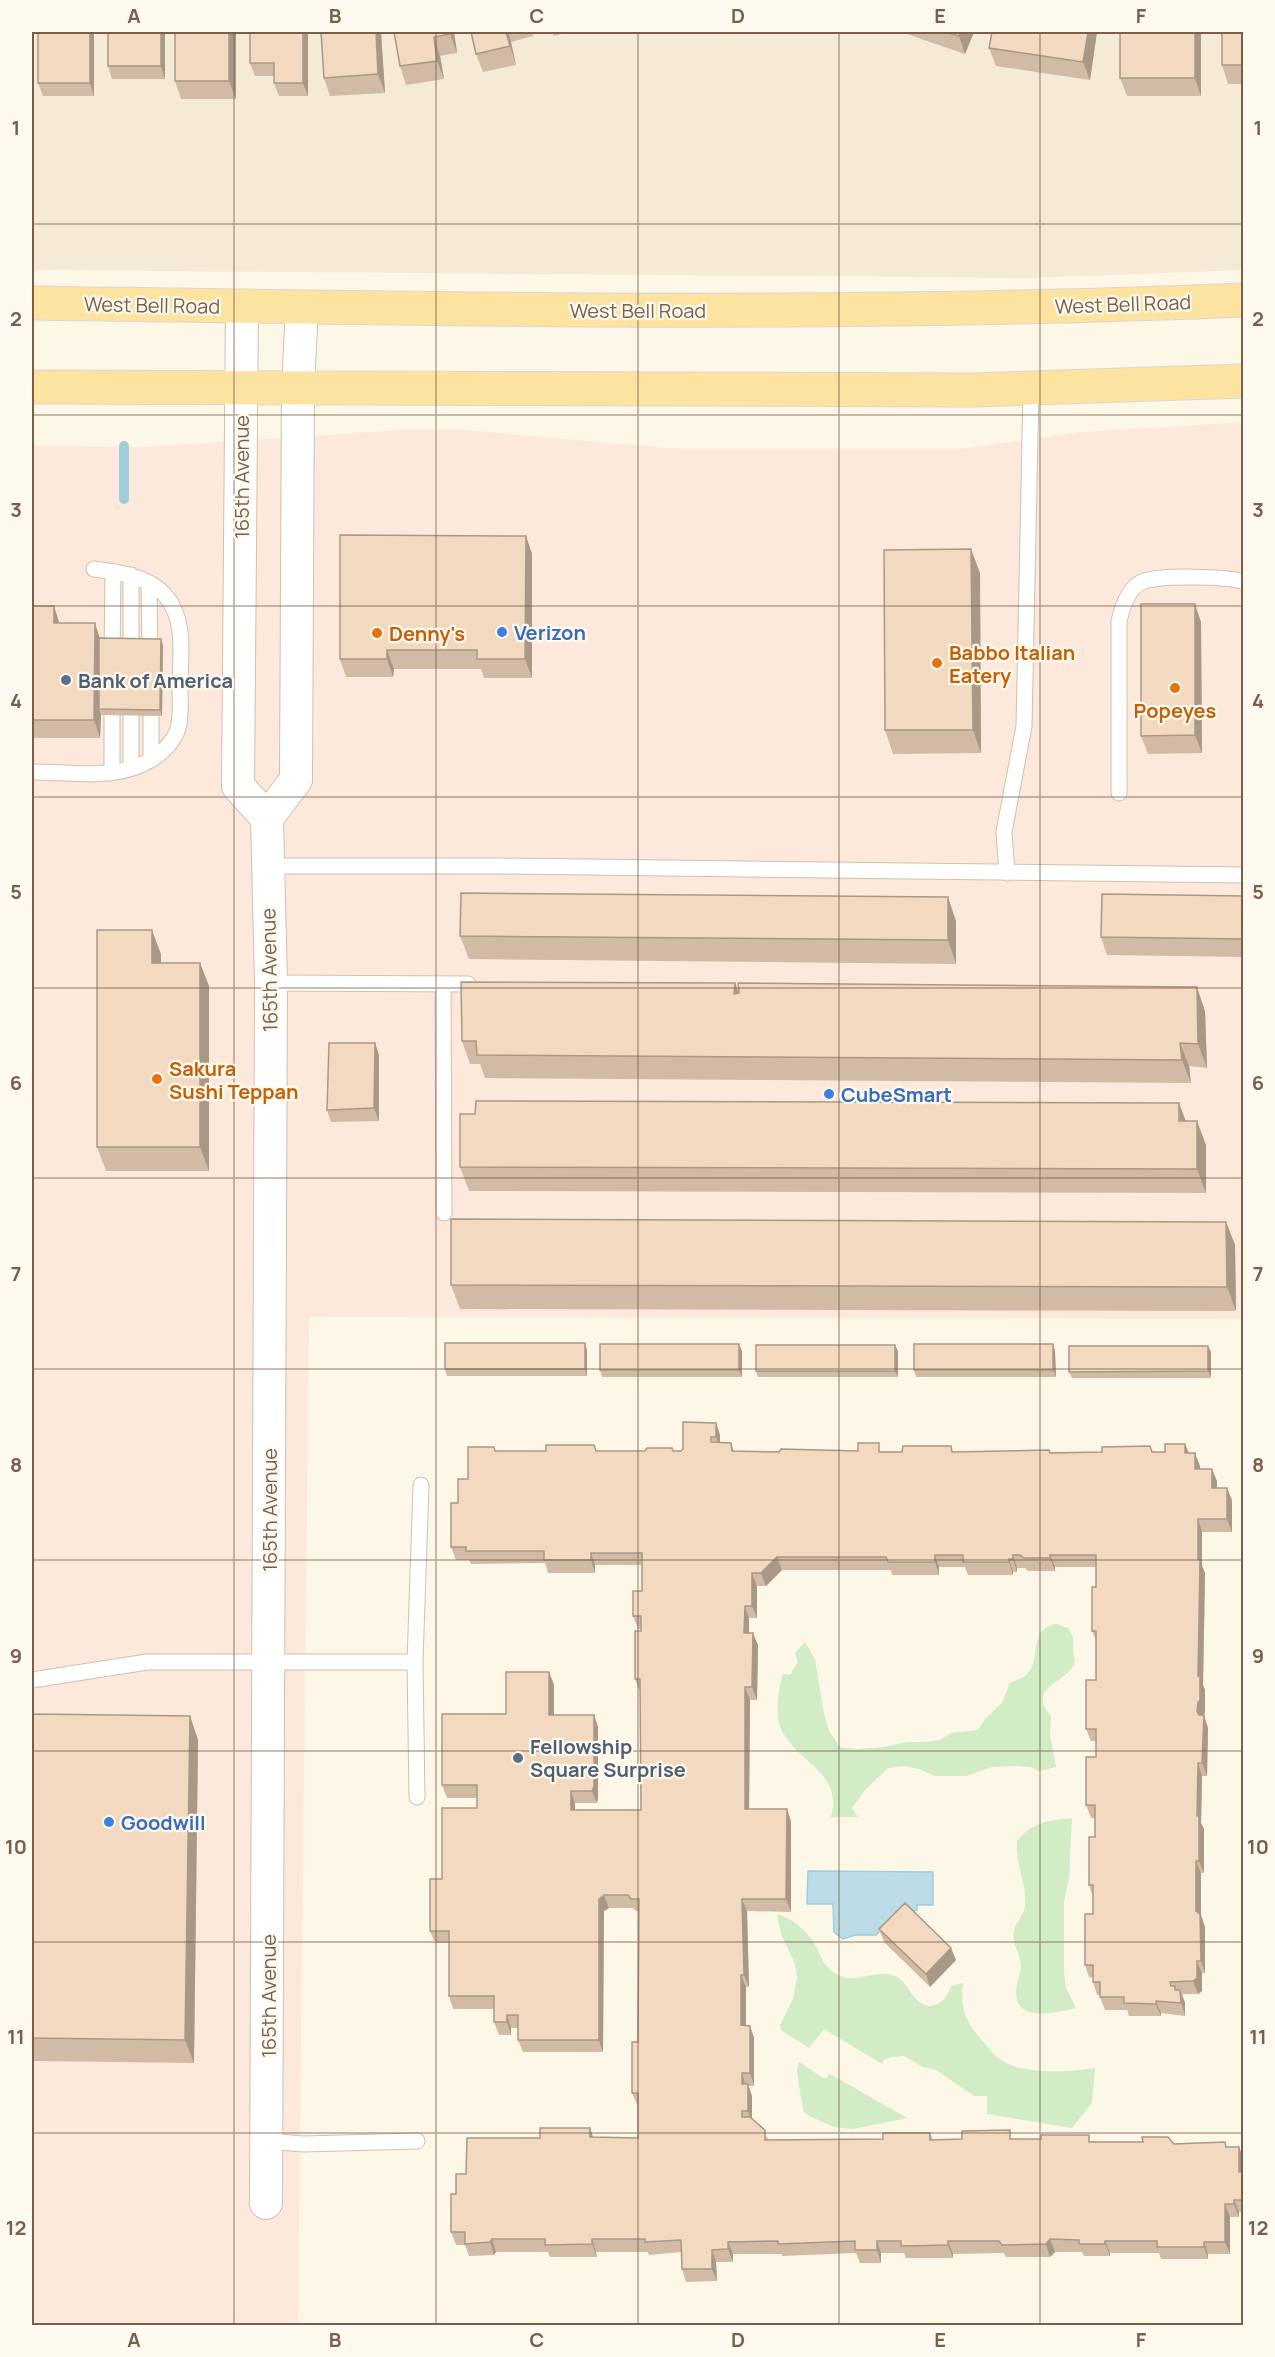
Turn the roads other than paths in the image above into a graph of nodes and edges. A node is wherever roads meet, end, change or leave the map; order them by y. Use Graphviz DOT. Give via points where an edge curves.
graph roads {
  1 [pos="1244,300"];
  2 [pos="32,303"];
  3 [pos="242,306"];
  4 [pos="302,307"];
  5 [pos="1244,381"];
  6 [pos="32,387"];
  7 [pos="242,387"];
  8 [pos="298,387"];
  9 [pos="1031,389"];
  10 [pos="94,569"];
  11 [pos="113,571"];
  12 [pos="131,575"];
  13 [pos="1244,582"];
  14 [pos="149,583"];
  15 [pos="151,760"];
  16 [pos="131,768"];
  17 [pos="32,772"];
  18 [pos="112,773"];
  19 [pos="1119,793"];
  20 [pos="267,818"];
  21 [pos="267,866"];
  22 [pos="1007,873"];
  23 [pos="1244,875"];
  24 [pos="271,983"];
  25 [pos="443,984"];
  26 [pos="468,984"];
  27 [pos="444,1213"];
  28 [pos="421,1485"];
  29 [pos="415,1662"];
  30 [pos="269,1663"];
  31 [pos="32,1680"];
  32 [pos="417,1797"];
  33 [pos="267,2141"];
  34 [pos="417,2141"];
  35 [pos="266,2203"];
  1 -- 4 [label="main road, West Bell Road" via="1033,308 645,311"];
  2 -- 3 [label="main road, West Bell Road"];
  3 -- 4 [label="main road, West Bell Road"];
  3 -- 7 [label="street, 165th Avenue"];
  4 -- 8 [label="street"];
  5 -- 9 [label="main road"];
  6 -- 7 [label="main road"];
  7 -- 8 [label="main road"];
  7 -- 20 [label="street, 165th Avenue" via="238,786"];
  8 -- 9 [label="main road"];
  8 -- 20 [label="street" via="296,780"];
  9 -- 22 [label="lane" via="1024,726 1004,832"];
  10 -- 11 [label="lane"];
  11 -- 12 [label="lane"];
  11 -- 18 [label="lane"];
  12 -- 14 [label="lane"];
  12 -- 16 [label="lane"];
  13 -- 19 [label="lane" via="1166,578 1141,582 1130,594 1119,621"];
  14 -- 15 [label="lane"];
  14 -- 15 [label="lane" via="165,595 176,612 180,633 179,725 168,747"];
  15 -- 16 [label="lane"];
  16 -- 18 [label="lane"];
  17 -- 18 [label="lane"];
  20 -- 21 [label="street, 165th Avenue"];
  21 -- 22 [label="lane"];
  21 -- 24 [label="street, 165th Avenue"];
  22 -- 23 [label="lane"];
  24 -- 25 [label="lane"];
  24 -- 30 [label="street, 165th Avenue"];
  25 -- 26 [label="lane"];
  25 -- 27 [label="lane"];
  28 -- 29 [label="lane"];
  29 -- 30 [label="lane"];
  29 -- 32 [label="lane"];
  30 -- 31 [label="lane" via="147,1662"];
  30 -- 33 [label="street, 165th Avenue"];
  33 -- 34 [label="lane"];
  33 -- 35 [label="street, 165th Avenue"];
}
